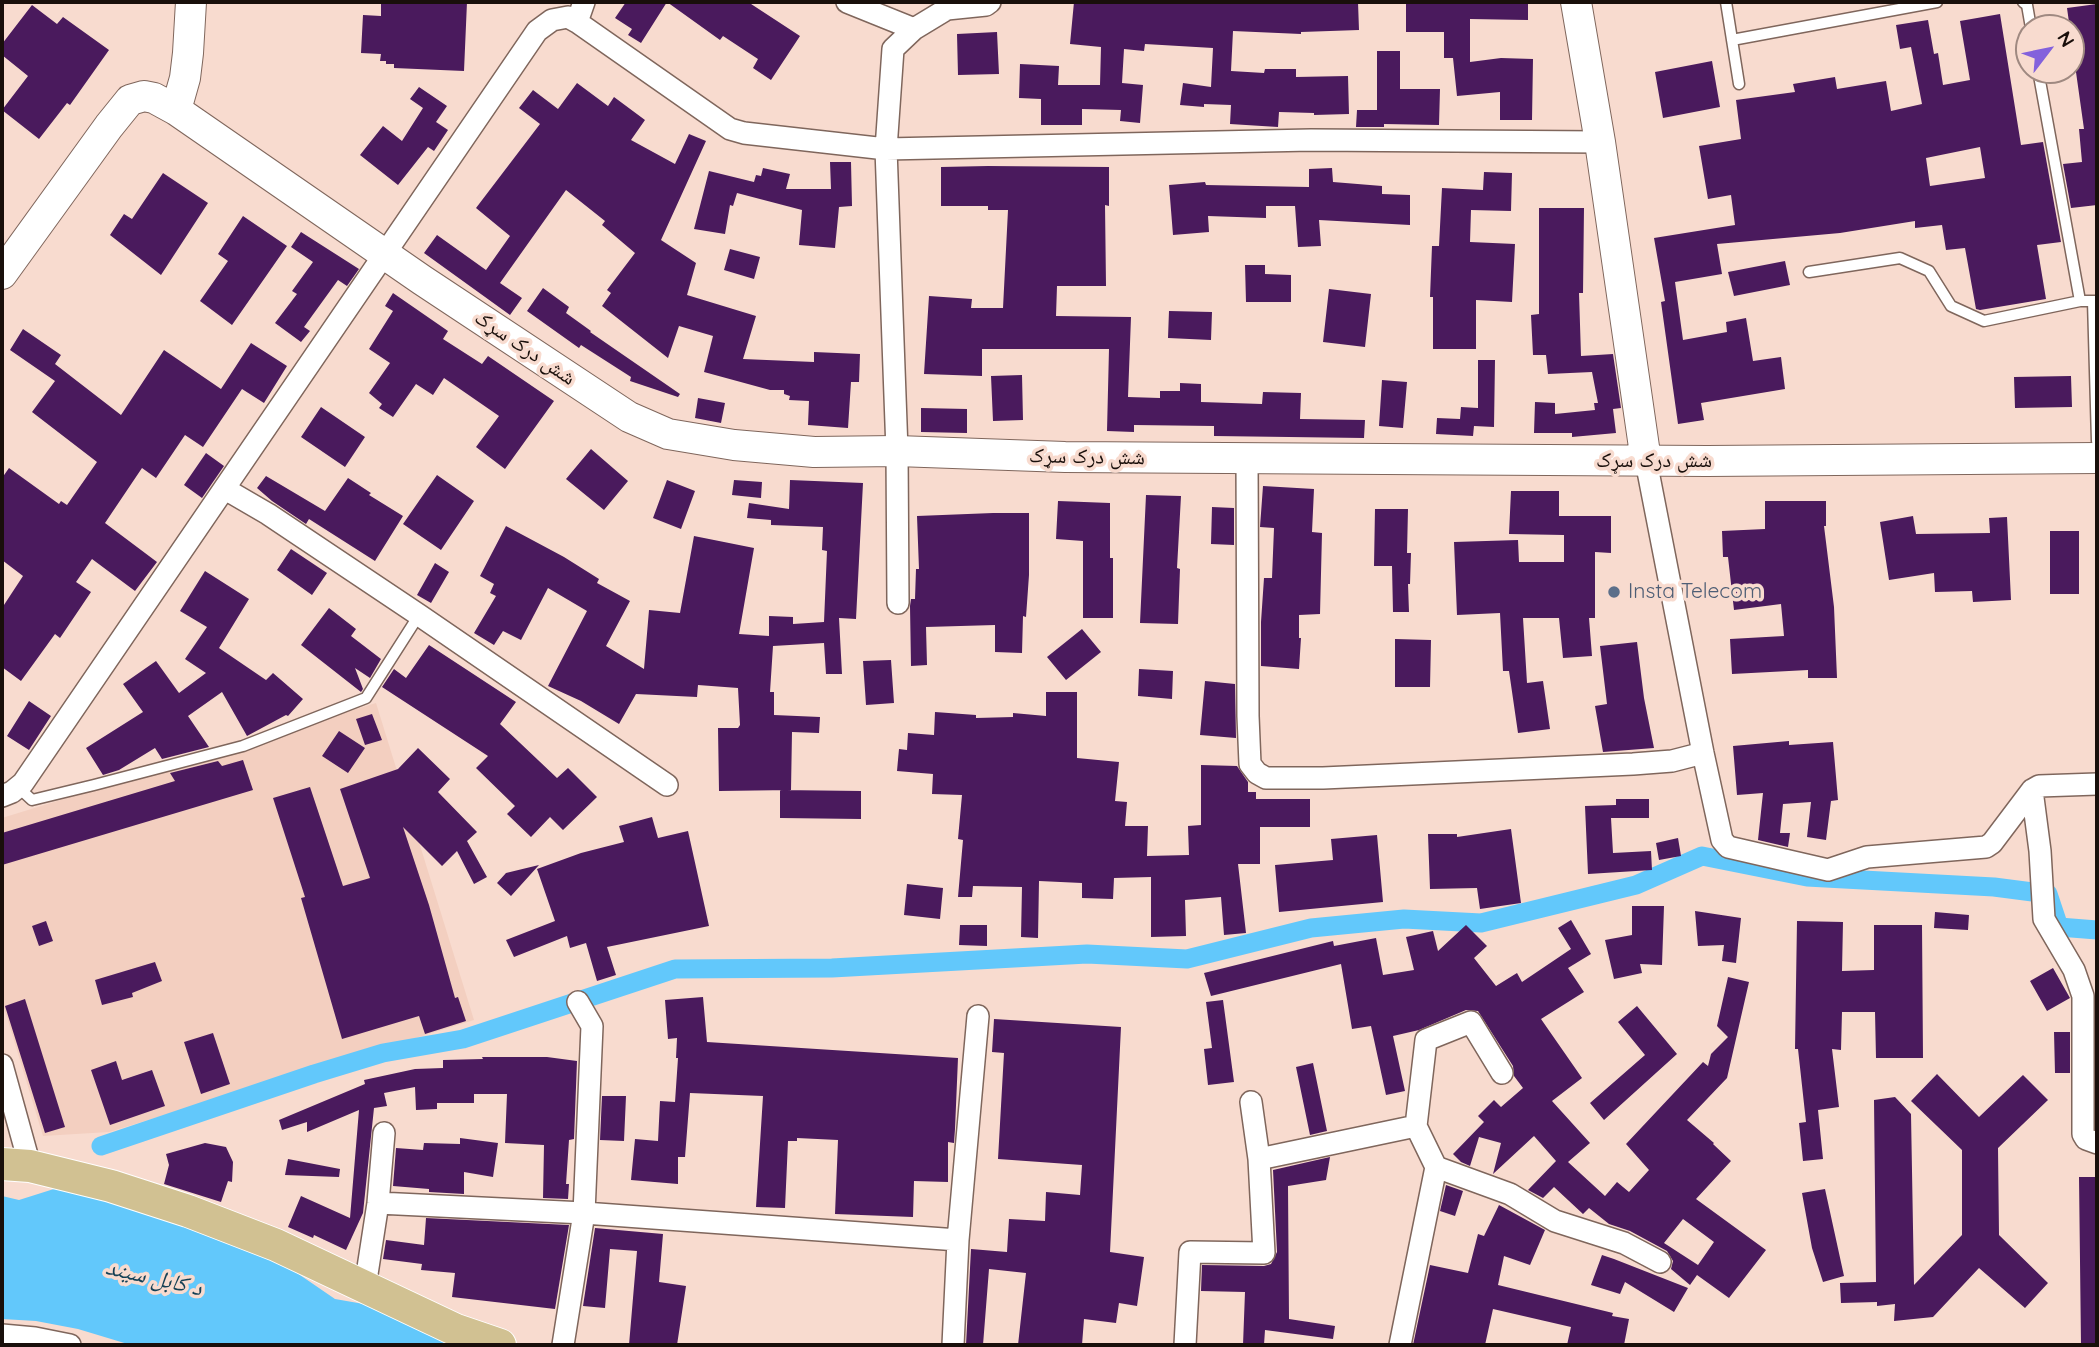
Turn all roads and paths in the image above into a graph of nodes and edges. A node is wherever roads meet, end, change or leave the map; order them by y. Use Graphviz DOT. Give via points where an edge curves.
graph roads {
  1 [pos="170,2"];
  2 [pos="191,2"];
  3 [pos="847,2"];
  4 [pos="990,2"];
  5 [pos="1576,2"];
  6 [pos="1726,2"];
  7 [pos="1937,2"];
  8 [pos="581,12"];
  9 [pos="914,29"];
  10 [pos="1732,40"];
  11 [pos="185,78"];
  12 [pos="2041,84"];
  13 [pos="1739,85"];
  14 [pos="176,110"];
  15 [pos="1600,142"];
  16 [pos="886,149"];
  17 [pos="386,255"];
  18 [pos="1809,272"];
  19 [pos="2,274"];
  20 [pos="2080,301"];
  21 [pos="2095,301"];
  22 [pos="2097,441"];
  23 [pos="897,451"];
  24 [pos="1247,458"];
  25 [pos="2097,458"];
  26 [pos="1646,461"];
  27 [pos="225,489"];
  28 [pos="898,603"];
  29 [pos="419,615"];
  30 [pos="1703,753"];
  31 [pos="2097,784"];
  32 [pos="667,785"];
  33 [pos="2032,790"];
  34 [pos="10,792"];
  35 [pos="578,1002"];
  36 [pos="978,1016"];
  37 [pos="2,1065"];
  38 [pos="1502,1073"];
  39 [pos="1251,1101"];
  40 [pos="1416,1126"];
  41 [pos="384,1133"];
  42 [pos="2097,1143"];
  43 [pos="1259,1159"];
  44 [pos="16,1165"];
  45 [pos="1436,1167"];
  46 [pos="377,1203"];
  47 [pos="584,1213"];
  48 [pos="958,1240"];
  49 [pos="1660,1262"];
  50 [pos="365,1287"];
  51 [pos="2,1335"];
  52 [pos="70,1345"];
  53 [pos="500,1345"];
  54 [pos="563,1345"];
  55 [pos="953,1345"];
  56 [pos="1185,1345"];
  57 [pos="1399,1345"];
  1 -- 11 [label="main road" via="169,37"];
  2 -- 11 [label="main road"];
  3 -- 9 [label="street"];
  4 -- 9 [label="street" via="947,9"];
  5 -- 15 [label="main road"];
  6 -- 10 [label="lane"];
  7 -- 10 [label="lane"];
  8 -- 16 [label="street" via="730,129"];
  8 -- 17 [label="street" via="552,20 537,31"];
  9 -- 16 [label="street" via="892,49"];
  10 -- 13 [label="lane"];
  11 -- 14 [label="main road"];
  12 -- 20 [label="lane"];
  14 -- 17 [label="main road, شش درک سړک"];
  14 -- 19 [label="main road, شش درک سړک" via="154,98 130,100"];
  15 -- 16 [label="street" via="1311,140"];
  15 -- 26 [label="main road"];
  16 -- 23 [label="street"];
  17 -- 23 [label="main road, شش درک سړک" via="629,417 668,434 814,452"];
  17 -- 27 [label="street"];
  18 -- 20 [label="lane" via="1900,258 1929,271 1951,306 1984,321"];
  20 -- 21 [label="lane"];
  21 -- 22 [label="lane"];
  23 -- 24 [label="main road, شش درک سړک"];
  23 -- 28 [label="street"];
  24 -- 26 [label="main road, شش درک سړک"];
  24 -- 30 [label="street" via="1248,728 1250,764 1256,773 1266,778 1323,778 1633,764"];
  25 -- 26 [label="main road, شش درک سړک"];
  26 -- 30 [label="street"];
  27 -- 29 [label="street"];
  27 -- 34 [label="street"];
  29 -- 32 [label="street"];
  29 -- 34 [label="lane" via="366,698 243,746 33,800"];
  30 -- 33 [label="street" via="1723,843 1828,870 1867,857 1986,847"];
  31 -- 33 [label="street"];
  33 -- 42 [label="street" via="2044,919 2074,970 2083,996 2082,1134"];
  35 -- 47 [label="street" via="592,1026"];
  36 -- 48 [label="street"];
  37 -- 44 [label="street"];
  38 -- 40 [label="street" via="1471,1022 1426,1040"];
  39 -- 43 [label="street"];
  40 -- 43 [label="street"];
  40 -- 45 [label="street"];
  41 -- 46 [label="street"];
  43 -- 56 [label="street" via="1264,1254 1190,1252"];
  44 -- 50 [label="main road" via="111,1186 188,1211"];
  45 -- 49 [label="street" via="1510,1194 1555,1221 1624,1244"];
  45 -- 57 [label="street"];
  46 -- 47 [label="street"];
  46 -- 50 [label="street"];
  47 -- 48 [label="street"];
  47 -- 54 [label="street"];
  48 -- 55 [label="street"];
  50 -- 53 [label="main road" via="456,1330"];
  51 -- 52 [label="street"];
}
